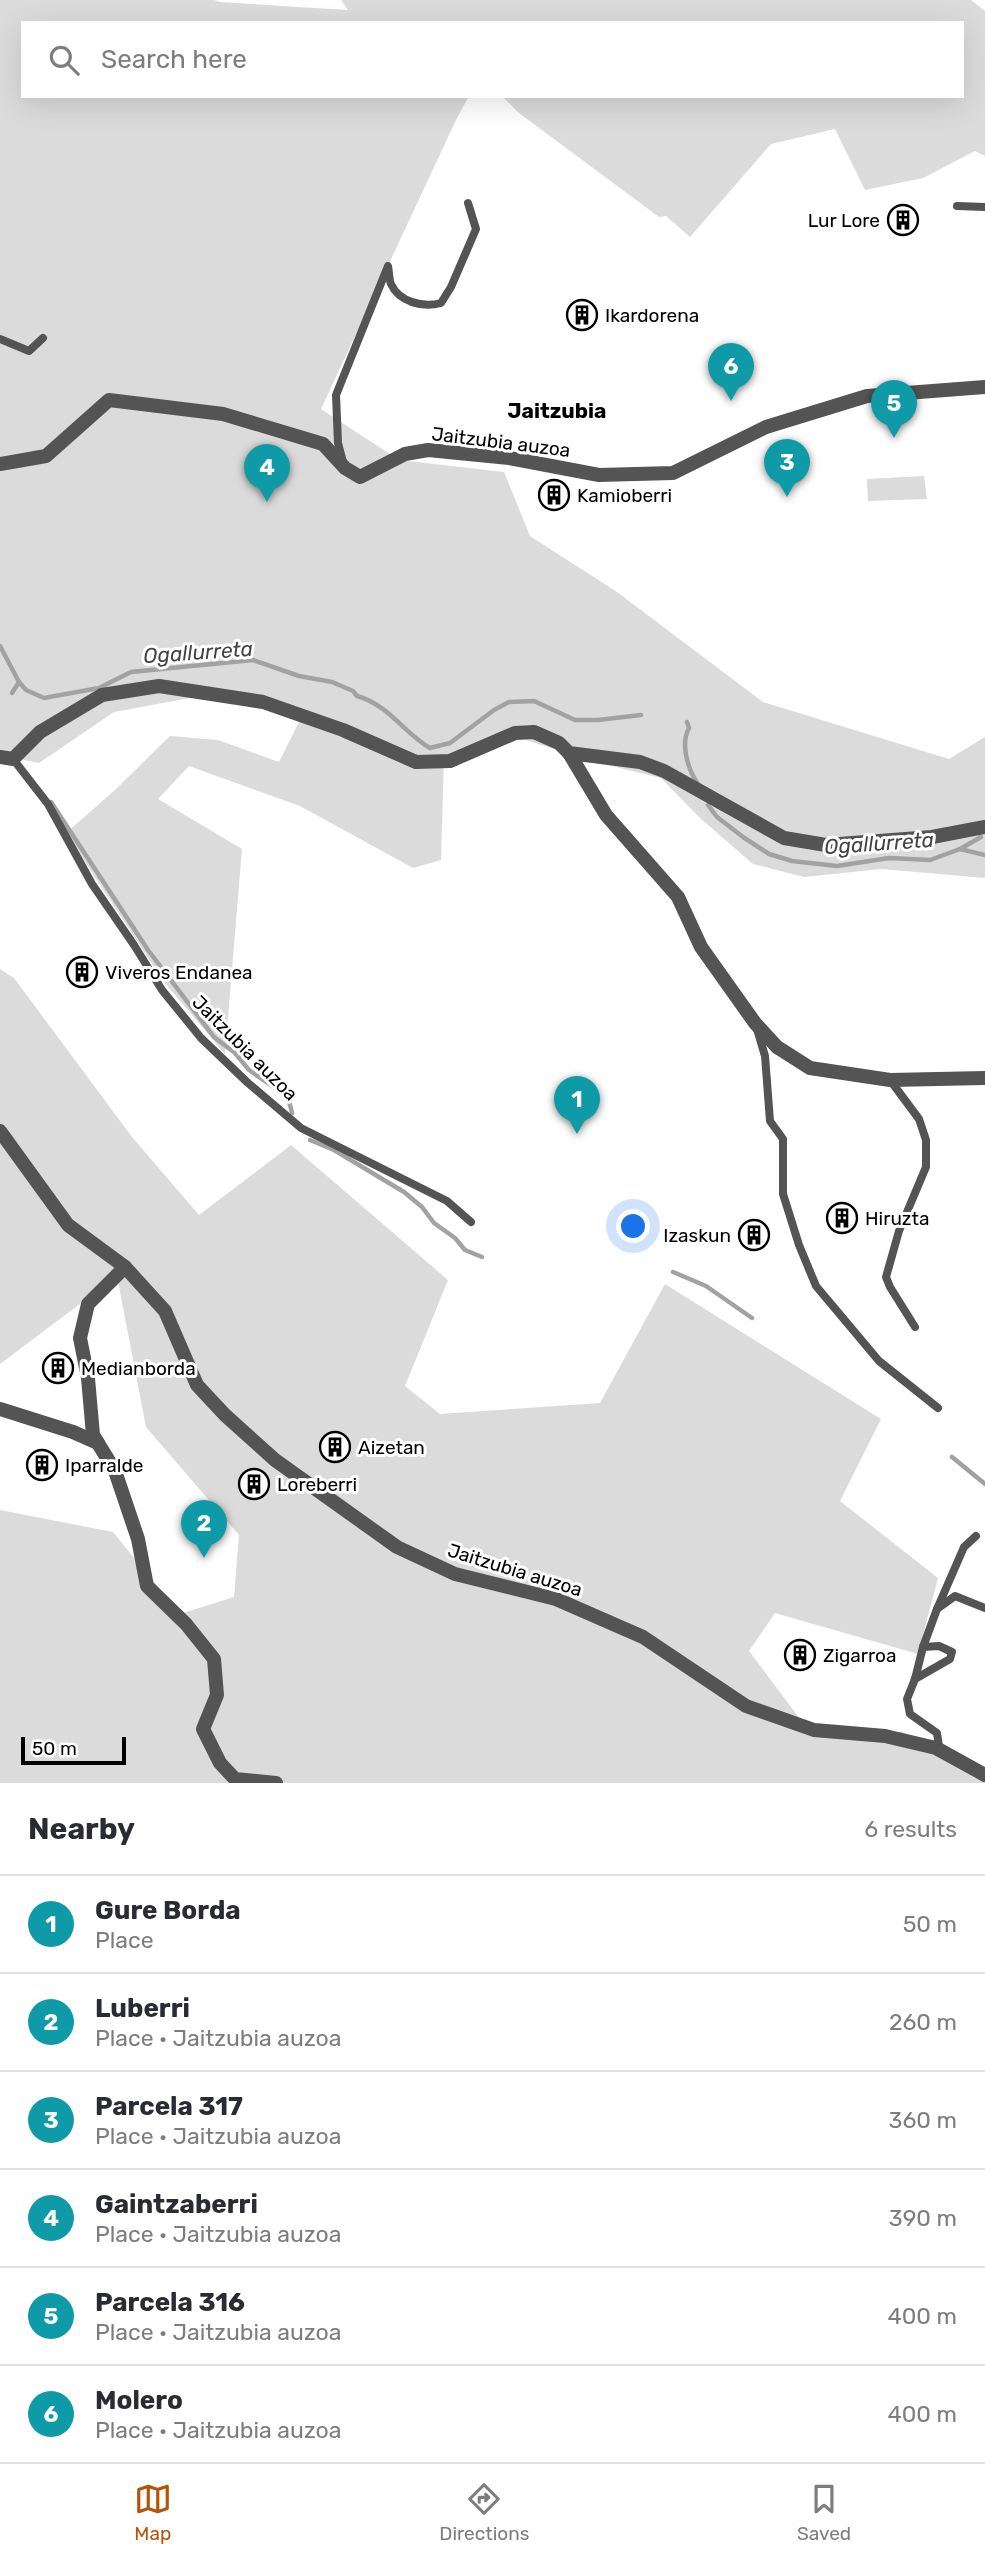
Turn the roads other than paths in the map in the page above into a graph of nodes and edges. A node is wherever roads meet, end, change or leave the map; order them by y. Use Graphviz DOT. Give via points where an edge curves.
graph roads {
  1 [pos="468,203"];
  2 [pos="957,206"];
  3 [pos="985,207"];
  4 [pos="43,338"];
  5 [pos="0,339"];
  6 [pos="985,387"];
  7 [pos="0,464"];
  8 [pos="345,468"];
  9 [pos="569,753"];
  10 [pos="7,758"];
  11 [pos="985,827"];
  12 [pos="755,1023"];
  13 [pos="985,1078"];
  14 [pos="890,1080"];
  15 [pos="0,1131"];
  16 [pos="471,1222"];
  17 [pos="125,1268"];
  18 [pos="915,1327"];
  19 [pos="938,1408"];
  20 [pos="0,1409"];
  21 [pos="98,1443"];
  22 [pos="975,1536"];
  23 [pos="985,1608"];
  24 [pos="937,1609"];
  25 [pos="923,1647"];
  26 [pos="915,1679"];
  27 [pos="936,1748"];
  28 [pos="985,1775"];
  29 [pos="276,1783"];
  1 -- 8 [label="lane" via="476,229 441,303 430,306 405,300 391,284 388,266 336,396 338,443"];
  2 -- 3 [label="lane"];
  4 -- 5 [label="lane" via="29,351"];
  6 -- 8 [label="street, Jaitzubia auzoa" via="867,396 766,427 673,473 600,475 509,458 428,450 405,454 360,477"];
  7 -- 8 [label="street" via="46,456 109,400 223,414 323,443"];
  9 -- 10 [label="street, Jaitzubia auzoa" via="534,732 515,733 450,761 416,762 264,702 159,686 102,695"];
  9 -- 11 [label="street, Jaitzubia auzoa" via="640,762 664,771 784,838 826,845 933,837"];
  9 -- 12 [label="street, Jaitzubia auzoa" via="606,815 678,897 701,947"];
  10 -- 16 [label="lane, Jaitzubia auzoa" via="48,804 92,884 162,990 201,1038 301,1128 447,1201"];
  12 -- 14 [label="street, Jaitzubia auzoa" via="777,1047 810,1068"];
  12 -- 19 [label="lane" via="765,1056 770,1121 783,1139 783,1194 816,1286 879,1361"];
  13 -- 14 [label="street, Jaitzubia auzoa"];
  14 -- 18 [label="lane" via="919,1119 926,1140 926,1167 899,1231 886,1277"];
  15 -- 17 [label="street, Jaitzubia auzoa" via="68,1225"];
  17 -- 21 [label="street" via="88,1304 80,1338 93,1435"];
  17 -- 27 [label="street, Jaitzubia auzoa" via="165,1311 197,1385 225,1415 275,1460 397,1547 455,1574 556,1599 643,1637 746,1706 814,1730 885,1736"];
  20 -- 21 [label="street"];
  21 -- 29 [label="street" via="115,1471 138,1539 147,1586 214,1659 216,1695 203,1729 220,1763 234,1779"];
  22 -- 24 [label="lane" via="964,1547"];
  23 -- 24 [label="lane" via="955,1596"];
  24 -- 25 [label="lane"];
  25 -- 26 [label="lane"];
  25 -- 26 [label="lane" via="939,1646 953,1652 950,1659"];
  26 -- 27 [label="lane" via="907,1699 910,1714 937,1733"];
  27 -- 28 [label="street, Jaitzubia auzoa"];
}
